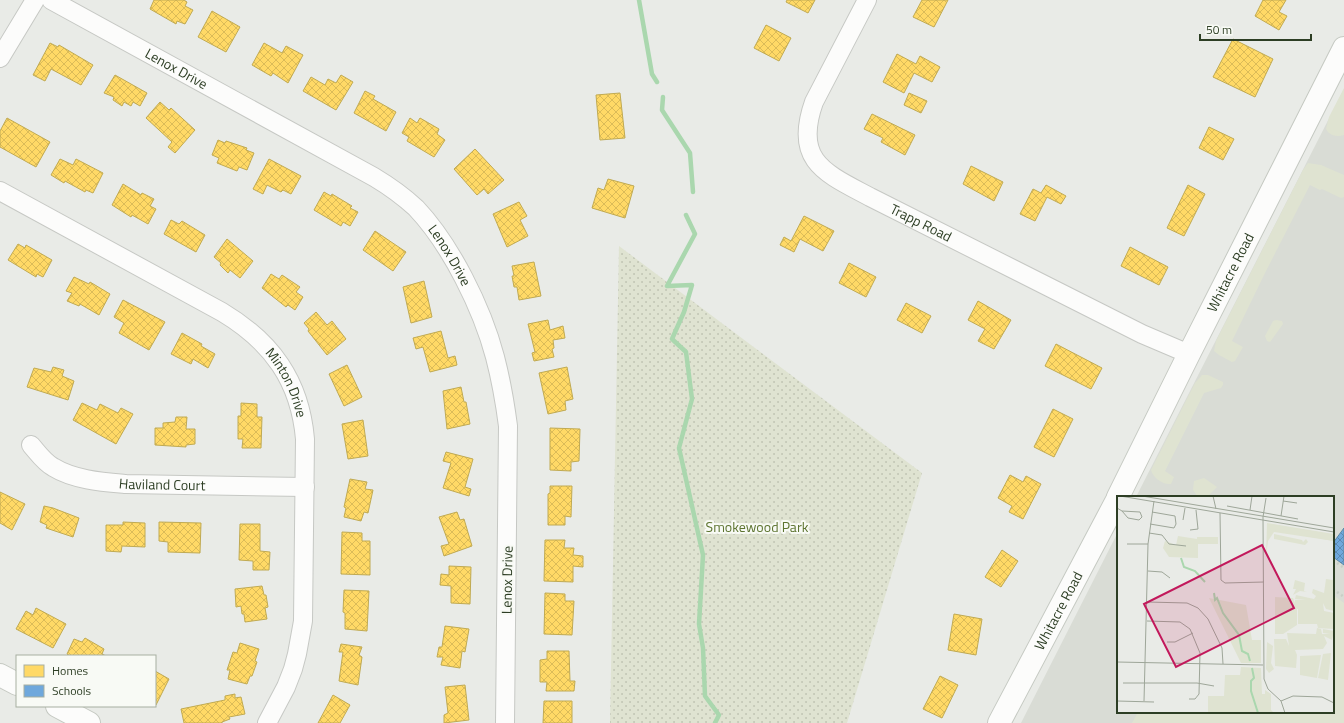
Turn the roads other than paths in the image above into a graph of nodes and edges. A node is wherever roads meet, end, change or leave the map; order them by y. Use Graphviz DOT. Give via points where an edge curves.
graph roads {
  1 [pos="35,0"];
  2 [pos="51,0"];
  3 [pos="867,0"];
  4 [pos="1344,48"];
  5 [pos="0,58"];
  6 [pos="0,191"];
  7 [pos="1189,354"];
  8 [pos="31,445"];
  9 [pos="305,487"];
  10 [pos="1118,496"];
  11 [pos="1117,499"];
  12 [pos="0,675"];
  13 [pos="16,683"];
  14 [pos="59,707"];
  15 [pos="89,723"];
  16 [pos="267,723"];
  17 [pos="506,723"];
  18 [pos="999,723"];
  1 -- 5 [label="street"];
  2 -- 17 [label="street, Lenox Drive" via="395,190 433,227 448,249 484,323 503,390 508,426"];
  3 -- 7 [label="street, Trapp Road" via="810,114 807,133 809,146 822,169 870,197 1128,327"];
  4 -- 7 [label="street, Whitacre Road"];
  6 -- 9 [label="street, Minton Drive" via="222,312 255,335 280,365 300,406 305,439"];
  7 -- 10 [label="street, Whitacre Road"];
  8 -- 9 [label="street, Haviland Court" via="53,467 80,477 107,482"];
  9 -- 16 [label="street, Minton Drive" via="303,621 293,670"];
  11 -- 18 [label="street, Whitacre Road"];
  12 -- 13 [label="street"];
  14 -- 15 [label="street"];
}
